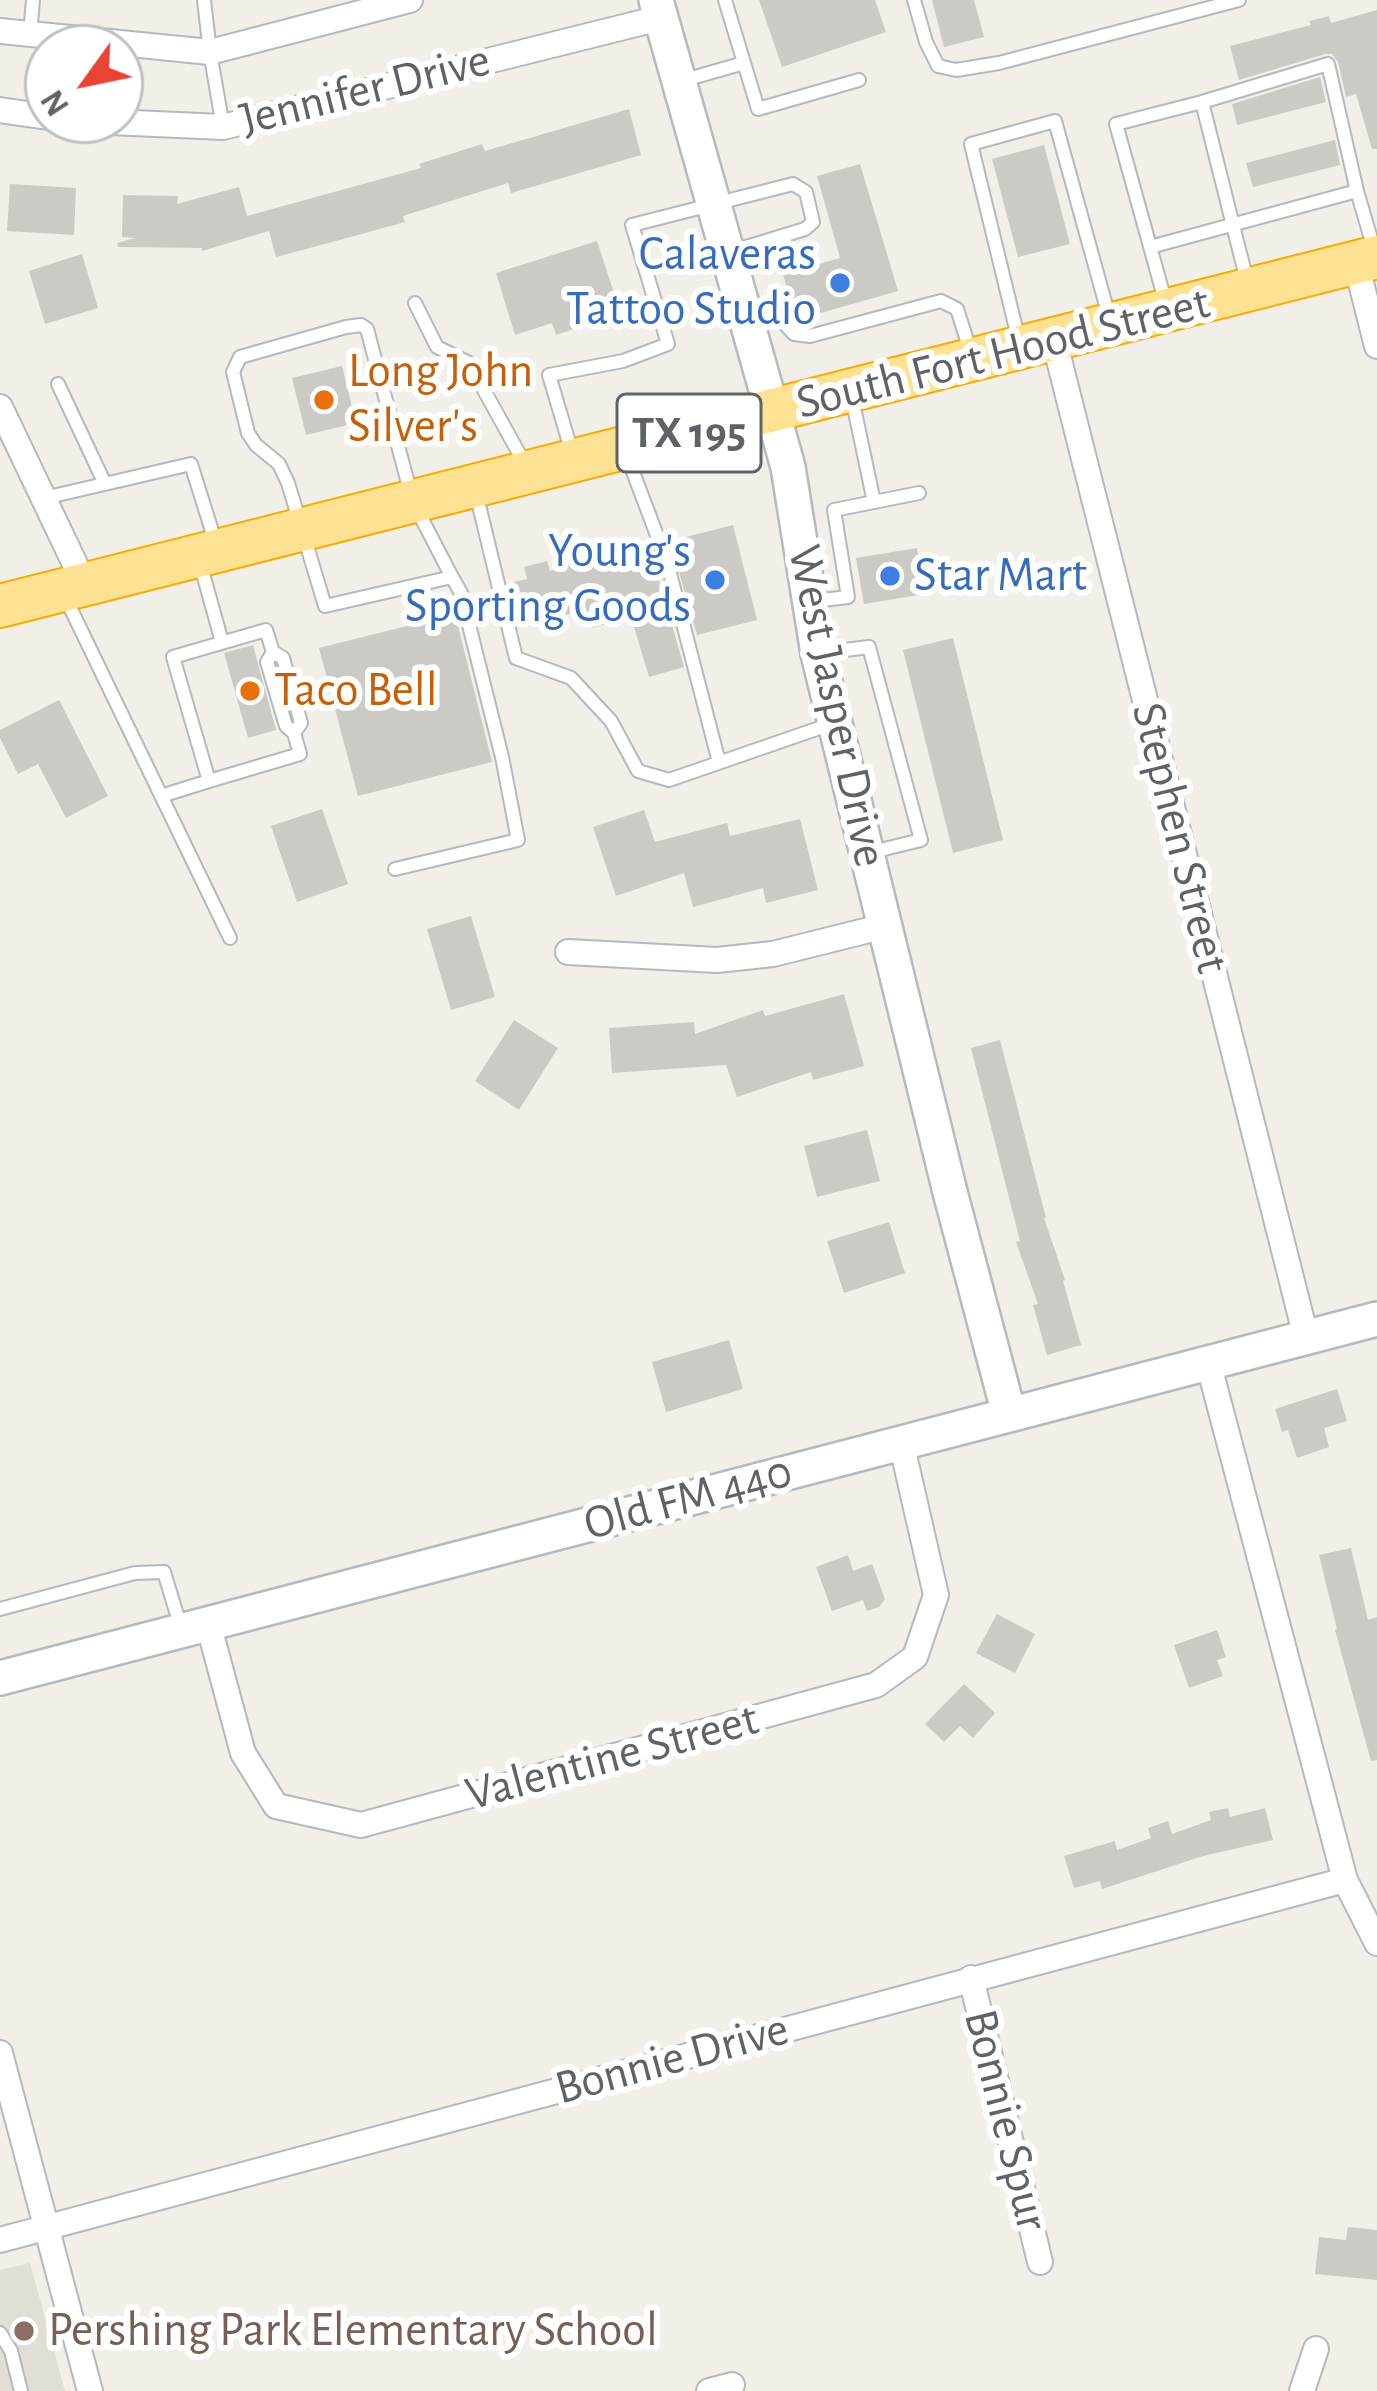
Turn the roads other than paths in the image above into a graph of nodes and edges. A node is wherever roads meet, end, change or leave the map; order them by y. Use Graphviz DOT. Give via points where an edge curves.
graph roads {
  1 [pos="204,0"];
  2 [pos="410,0"];
  3 [pos="725,0"];
  4 [pos="914,0"];
  5 [pos="1239,0"];
  6 [pos="664,6"];
  7 [pos="144,45"];
  8 [pos="210,52"];
  9 [pos="744,63"];
  10 [pos="859,80"];
  11 [pos="680,81"];
  12 [pos="1202,102"];
  13 [pos="144,124"];
  14 [pos="223,127"];
  15 [pos="1358,191"];
  16 [pos="715,202"];
  17 [pos="1233,225"];
  18 [pos="1150,247"];
  19 [pos="729,252"];
  20 [pos="1370,259"];
  21 [pos="1250,290"];
  22 [pos="415,303"];
  23 [pos="1168,310"];
  24 [pos="749,325"];
  25 [pos="1111,325"];
  26 [pos="1037,344"];
  27 [pos="1377,346"];
  28 [pos="974,360"];
  29 [pos="58,384"];
  30 [pos="851,392"];
  31 [pos="0,406"];
  32 [pos="774,411"];
  33 [pos="625,449"];
  34 [pos="575,461"];
  35 [pos="529,473"];
  36 [pos="105,484"];
  37 [pos="475,487"];
  38 [pos="919,493"];
  39 [pos="44,498"];
  40 [pos="413,502"];
  41 [pos="874,502"];
  42 [pos="302,530"];
  43 [pos="838,533"];
  44 [pos="800,537"];
  45 [pos="208,554"];
  46 [pos="452,577"];
  47 [pos="74,588"];
  48 [pos="2,601"];
  49 [pos="808,602"];
  50 [pos="222,642"];
  51 [pos="818,654"];
  52 [pos="835,723"];
  53 [pos="719,762"];
  54 [pos="209,782"];
  55 [pos="161,796"];
  56 [pos="867,854"];
  57 [pos="395,869"];
  58 [pos="885,926"];
  59 [pos="230,938"];
  60 [pos="568,952"];
  61 [pos="1377,1319"];
  62 [pos="1306,1337"];
  63 [pos="1208,1362"];
  64 [pos="1009,1414"];
  65 [pos="901,1442"];
  66 [pos="0,1609"];
  67 [pos="195,1627"];
  68 [pos="0,1678"];
  69 [pos="1345,1880"];
  70 [pos="1377,1943"];
  71 [pos="971,1978"];
  72 [pos="0,2053"];
  73 [pos="46,2227"];
  74 [pos="0,2240"];
  75 [pos="1040,2262"];
  76 [pos="0,2333"];
  77 [pos="1316,2349"];
  78 [pos="21,2391"];
  79 [pos="90,2391"];
  80 [pos="1302,2391"];
  1 -- 8 [label="lane"];
  2 -- 8 [label="street, Jennifer Drive"];
  3 -- 9 [label="lane"];
  4 -- 5 [label="lane" via="938,66 956,70"];
  6 -- 11 [label="street, West Jasper Drive"];
  6 -- 14 [label="street, Jennifer Drive"];
  7 -- 8 [label="street, Jennifer Drive"];
  8 -- 14 [label="lane"];
  9 -- 10 [label="lane" via="758,109"];
  9 -- 11 [label="lane"];
  11 -- 16 [label="street, West Jasper Drive"];
  12 -- 15 [label="lane" via="1328,64"];
  12 -- 17 [label="lane"];
  12 -- 18 [label="lane" via="1117,124"];
  13 -- 14 [label="street, Jennifer Drive"];
  15 -- 17 [label="lane"];
  15 -- 20 [label="lane"];
  16 -- 19 [label="street, West Jasper Drive"];
  16 -- 19 [label="lane" via="793,184 806,192 813,222 806,229"];
  16 -- 34 [label="lane" via="632,225 668,344 549,374"];
  17 -- 18 [label="lane"];
  17 -- 21 [label="lane"];
  18 -- 23 [label="lane"];
  19 -- 24 [label="street, West Jasper Drive"];
  20 -- 21 [label="highway, South Fort Hood Street / TX 195"];
  20 -- 27 [label="street"];
  21 -- 23 [label="highway, South Fort Hood Street / TX 195"];
  22 -- 35 [label="lane" via="437,347 469,363"];
  23 -- 25 [label="highway, South Fort Hood Street / TX 195"];
  24 -- 28 [label="lane" via="780,320 810,336 941,301 957,308"];
  24 -- 32 [label="street, West Jasper Drive"];
  25 -- 26 [label="highway, South Fort Hood Street / TX 195"];
  25 -- 26 [label="lane" via="1055,122 971,144"];
  26 -- 28 [label="highway, South Fort Hood Street / TX 195"];
  26 -- 62 [label="street, Stephen Street"];
  28 -- 30 [label="highway, South Fort Hood Street / TX 195"];
  29 -- 36 [label="lane"];
  30 -- 32 [label="highway, South Fort Hood Street / TX 195"];
  30 -- 41 [label="lane"];
  31 -- 39 [label="street"];
  32 -- 33 [label="highway, South Fort Hood Street / TX 195"];
  32 -- 44 [label="street, West Jasper Drive"];
  33 -- 34 [label="highway, South Fort Hood Street / TX 195"];
  33 -- 53 [label="lane" via="667,562"];
  34 -- 35 [label="highway, South Fort Hood Street / TX 195"];
  35 -- 37 [label="highway, South Fort Hood Street / TX 195"];
  36 -- 39 [label="lane"];
  36 -- 45 [label="lane" via="191,464"];
  37 -- 40 [label="highway, South Fort Hood Street / TX 195"];
  37 -- 53 [label="lane" via="516,658 571,678 611,721 638,771 669,780"];
  38 -- 41 [label="lane"];
  39 -- 47 [label="street"];
  40 -- 42 [label="highway, South Fort Hood Street / TX 195"];
  40 -- 42 [label="lane" via="367,329 346,327 240,357 233,372 248,433 279,464"];
  40 -- 46 [label="lane"];
  41 -- 43 [label="lane" via="834,511"];
  42 -- 45 [label="highway, South Fort Hood Street / TX 195"];
  42 -- 46 [label="lane" via="325,606"];
  43 -- 44 [label="lane"];
  43 -- 49 [label="lane" via="848,597"];
  44 -- 49 [label="street, West Jasper Drive"];
  45 -- 47 [label="highway, South Fort Hood Street / TX 195"];
  45 -- 50 [label="lane"];
  46 -- 57 [label="lane" via="518,840"];
  47 -- 48 [label="highway, South Fort Hood Street / TX 195"];
  47 -- 55 [label="lane"];
  49 -- 51 [label="street, West Jasper Drive"];
  50 -- 54 [label="lane" via="173,657"];
  50 -- 54 [label="lane" via="266,630 273,652 267,662 300,754"];
  51 -- 52 [label="street, West Jasper Drive"];
  51 -- 56 [label="lane" via="869,646 921,840"];
  52 -- 53 [label="lane"];
  52 -- 56 [label="street, West Jasper Drive"];
  54 -- 55 [label="lane"];
  55 -- 59 [label="lane"];
  56 -- 58 [label="street, West Jasper Drive"];
  58 -- 60 [label="street" via="717,960"];
  58 -- 64 [label="street, West Jasper Drive"];
  61 -- 62 [label="street, Old FM 440"];
  62 -- 63 [label="street, Old FM 440"];
  63 -- 64 [label="street, Old FM 440"];
  63 -- 69 [label="street"];
  64 -- 65 [label="street, Old FM 440"];
  65 -- 67 [label="street, Old FM 440"];
  65 -- 67 [label="street, Valentine Street" via="937,1595 915,1657 876,1685 362,1826 276,1806 243,1753"];
  66 -- 67 [label="lane" via="164,1572"];
  67 -- 68 [label="street, Old FM 440"];
  69 -- 70 [label="street"];
  69 -- 71 [label="street, Bonnie Drive"];
  71 -- 73 [label="street, Bonnie Drive"];
  71 -- 75 [label="street, Bonnie Spur"];
  72 -- 73 [label="street"];
  73 -- 74 [label="street, Bonnie Drive"];
  73 -- 79 [label="street"];
  76 -- 78 [label="lane"];
  77 -- 80 [label="street"];
}
